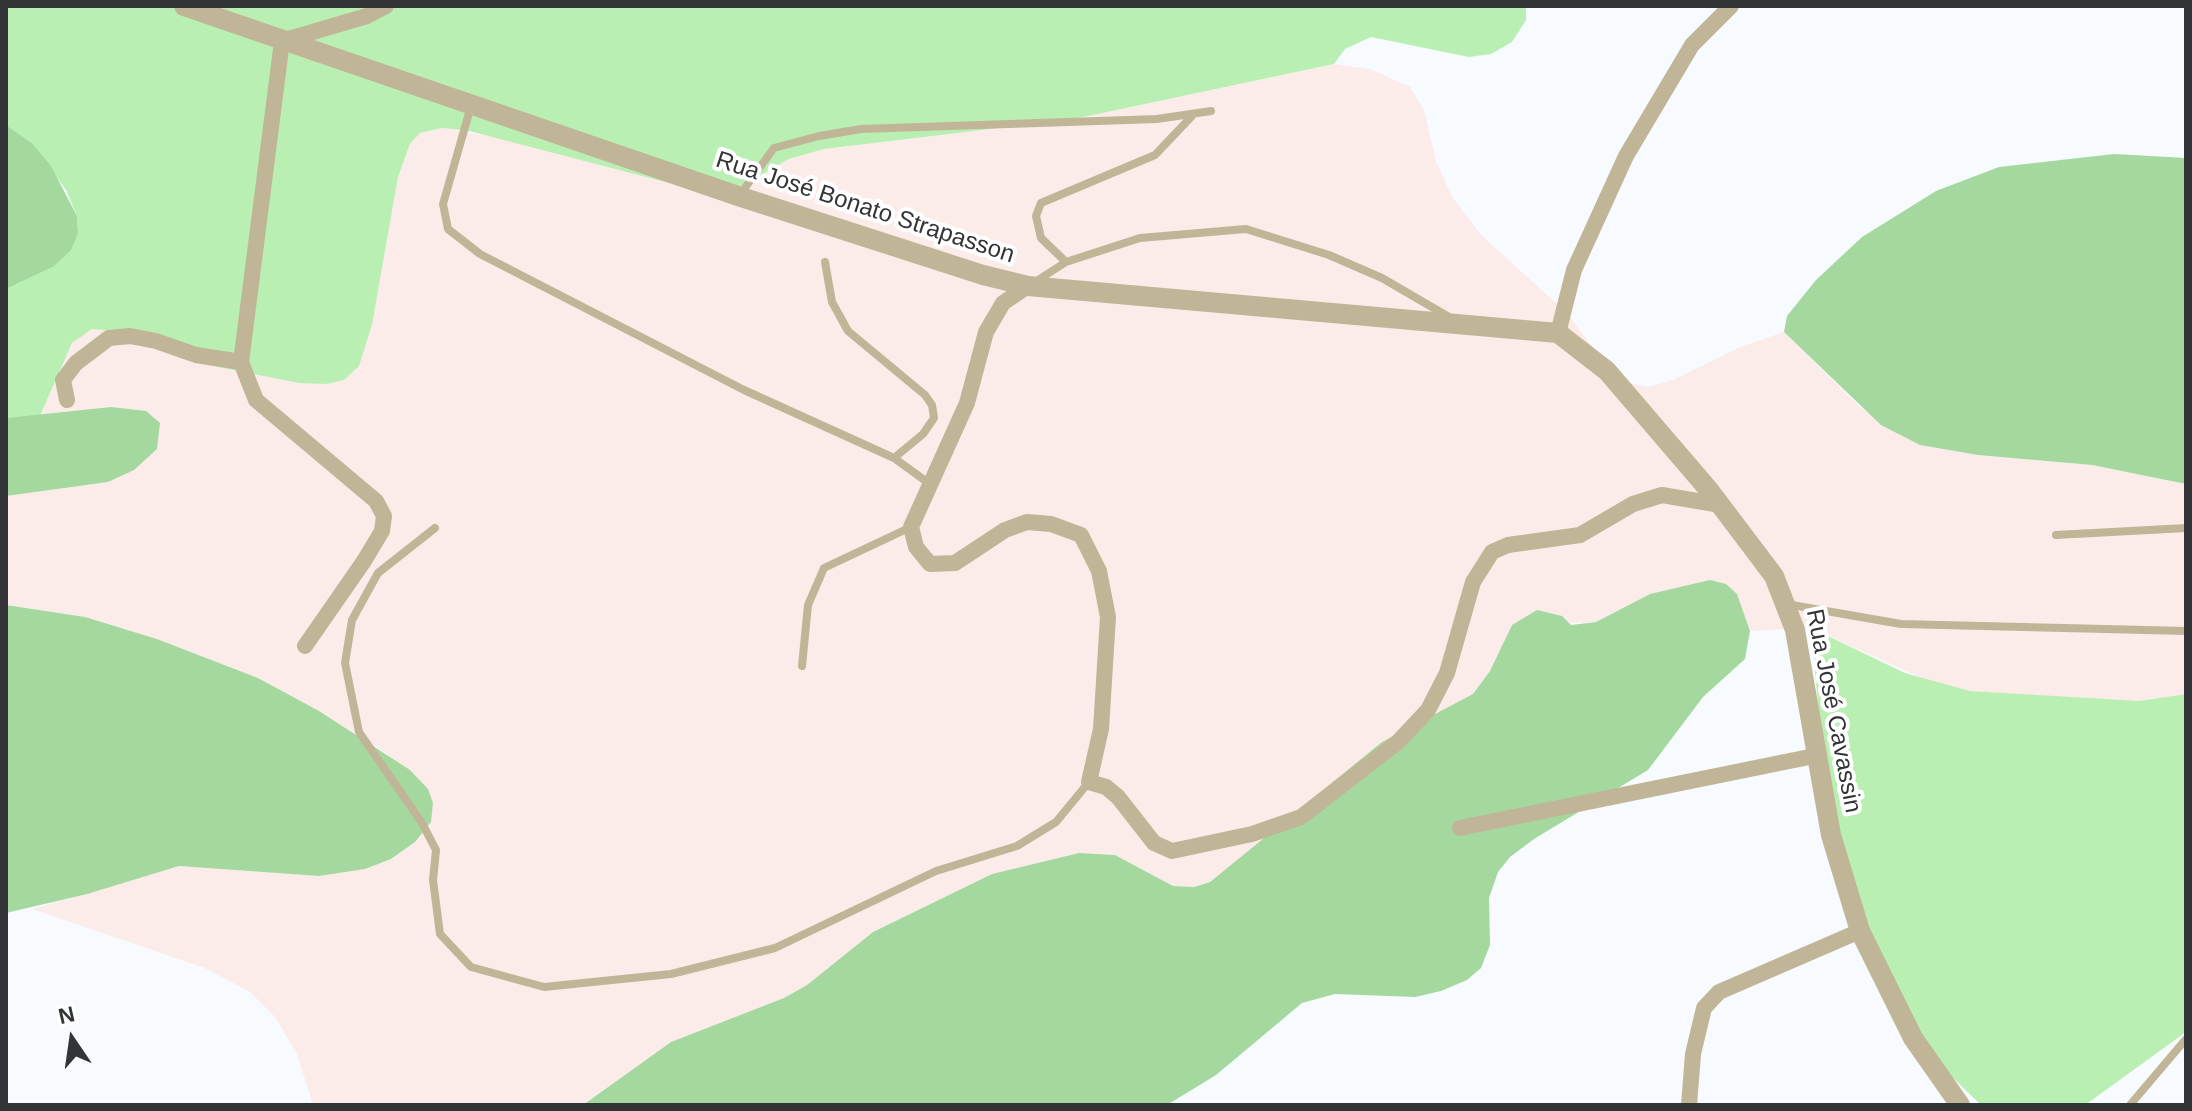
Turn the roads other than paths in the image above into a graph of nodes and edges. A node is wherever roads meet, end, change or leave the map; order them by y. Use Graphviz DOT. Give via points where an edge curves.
graph roads {
  1 [pos="184,6"];
  2 [pos="386,6"];
  3 [pos="1731,6"];
  4 [pos="282,41"];
  5 [pos="471,105"];
  6 [pos="1211,111"];
  7 [pos="1192,116"];
  8 [pos="738,196"];
  9 [pos="825,262"];
  10 [pos="1066,262"];
  11 [pos="1028,286"];
  12 [pos="1460,324"];
  13 [pos="1558,333"];
  14 [pos="241,362"];
  15 [pos="67,400"];
  16 [pos="894,458"];
  17 [pos="930,484"];
  18 [pos="1721,505"];
  19 [pos="911,527"];
  20 [pos="435,528"];
  21 [pos="2186,528"];
  22 [pos="2056,535"];
  23 [pos="1785,604"];
  24 [pos="2186,631"];
  25 [pos="305,646"];
  26 [pos="802,666"];
  27 [pos="1819,755"];
  28 [pos="1089,782"];
  29 [pos="1460,828"];
  30 [pos="1860,931"];
  31 [pos="2186,1039"];
  32 [pos="1689,1105"];
  33 [pos="1960,1105"];
  34 [pos="2130,1105"];
  1 -- 4 [label="street, Rua José Bonato Strapasson"];
  2 -- 4 [label="street"];
  3 -- 13 [label="street" via="1692,45 1626,156 1574,270"];
  4 -- 5 [label="street, Rua José Bonato Strapasson"];
  4 -- 14 [label="street"];
  5 -- 8 [label="street, Rua José Bonato Strapasson"];
  5 -- 16 [label="lane" via="443,204 448,229 480,254 716,376"];
  6 -- 7 [label="lane"];
  7 -- 8 [label="lane" via="861,129 819,136 774,148"];
  7 -- 10 [label="lane" via="1155,155 1041,203 1036,216 1041,238"];
  8 -- 11 [label="street, Rua José Bonato Strapasson"];
  9 -- 16 [label="lane" via="832,302 848,331 932,405 934,418 923,434"];
  10 -- 11 [label="lane"];
  10 -- 12 [label="lane" via="1140,238 1246,229 1382,278"];
  11 -- 12 [label="street, Rua José Bonato Strapasson"];
  11 -- 17 [label="street" via="1003,303 986,332 967,403"];
  12 -- 13 [label="street, Rua José Bonato Strapasson"];
  13 -- 18 [label="street, Rua José Cavassin" via="1607,371"];
  14 -- 15 [label="street" via="130,336 109,338 63,380"];
  14 -- 25 [label="street" via="256,400 376,501 384,516 382,531 364,561"];
  16 -- 17 [label="lane"];
  17 -- 19 [label="street"];
  18 -- 23 [label="street, Rua José Cavassin" via="1774,576"];
  18 -- 28 [label="street" via="1662,495 1633,504 1580,535 1492,552 1473,582 1457,645 1428,710 1399,741 1301,817 1172,851 1154,843 1106,787"];
  19 -- 26 [label="lane" via="824,568 808,605"];
  19 -- 28 [label="street" via="916,547 930,564 955,563 1027,522 1081,535 1099,571 1108,617 1101,729"];
  20 -- 28 [label="lane" via="378,573 352,620 345,663 359,732 436,850 433,880 440,934 471,967 544,987 671,974 775,948 936,871 1017,846 1056,822"];
  21 -- 22 [label="lane"];
  23 -- 24 [label="lane" via="1901,624"];
  23 -- 27 [label="street, Rua José Cavassin" via="1795,630"];
  27 -- 29 [label="street"];
  27 -- 30 [label="street, Rua José Cavassin" via="1831,835"];
  30 -- 32 [label="street" via="1719,992 1704,1008"];
  30 -- 33 [label="street, Rua José Cavassin" via="1913,1038"];
  31 -- 34 [label="lane"];
}
